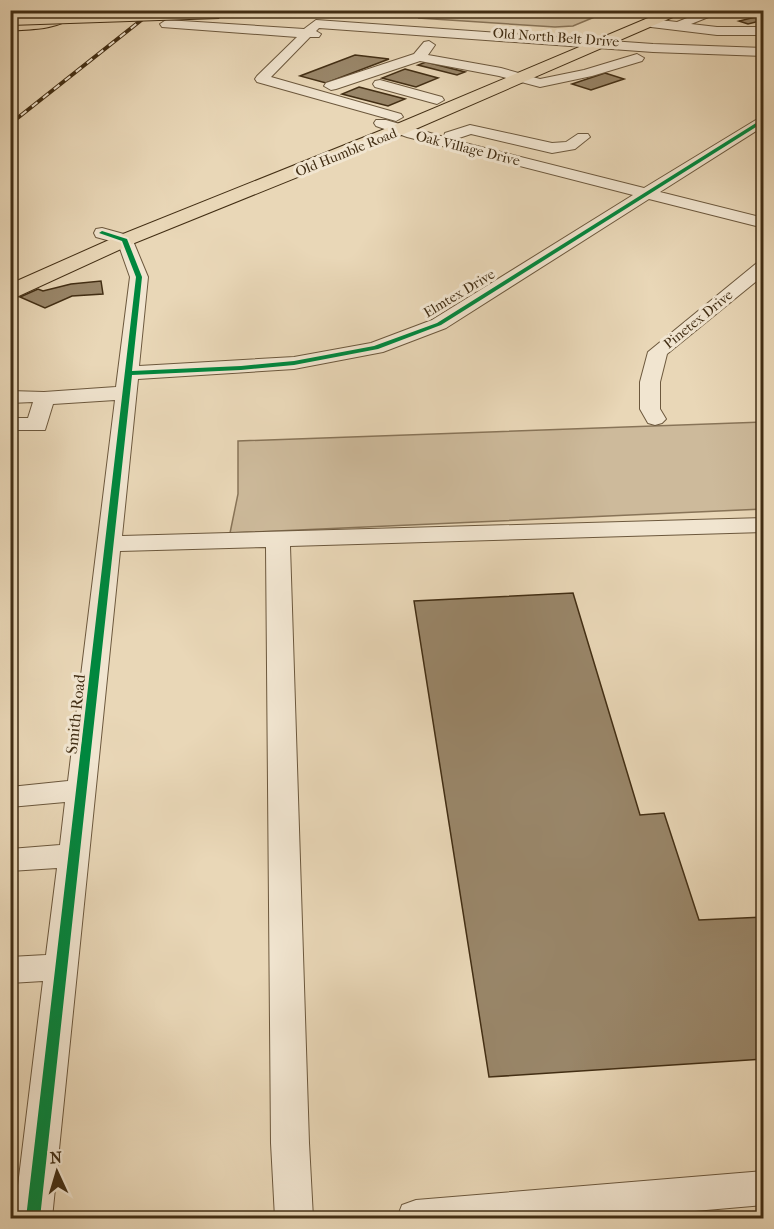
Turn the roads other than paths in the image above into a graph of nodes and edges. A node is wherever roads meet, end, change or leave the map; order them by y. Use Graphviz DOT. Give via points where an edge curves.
graph roads {
  1 [pos="74,10"];
  2 [pos="219,10"];
  3 [pos="639,10"];
  4 [pos="682,10"];
  5 [pos="720,10"];
  6 [pos="744,10"];
  7 [pos="764,15"];
  8 [pos="10,17"];
  9 [pos="651,23"];
  10 [pos="166,24"];
  11 [pos="10,26"];
  12 [pos="674,26"];
  13 [pos="764,31"];
  14 [pos="629,32"];
  15 [pos="300,38"];
  16 [pos="431,43"];
  17 [pos="596,45"];
  18 [pos="573,48"];
  19 [pos="653,48"];
  20 [pos="527,54"];
  21 [pos="419,57"];
  22 [pos="637,58"];
  23 [pos="763,61"];
  24 [pos="402,62"];
  25 [pos="501,72"];
  26 [pos="476,76"];
  27 [pos="520,78"];
  28 [pos="380,84"];
  29 [pos="331,86"];
  30 [pos="431,91"];
  31 [pos="764,119"];
  32 [pos="397,120"];
  33 [pos="450,136"];
  34 [pos="583,137"];
  35 [pos="534,145"];
  36 [pos="514,156"];
  37 [pos="254,173"];
  38 [pos="275,181"];
  39 [pos="648,190"];
  40 [pos="764,216"];
  41 [pos="764,223"];
  42 [pos="113,236"];
  43 [pos="764,266"];
  44 [pos="10,271"];
  45 [pos="10,293"];
  46 [pos="127,383"];
  47 [pos="10,397"];
  48 [pos="44,398"];
  49 [pos="655,419"];
  50 [pos="10,424"];
  51 [pos="764,525"];
  52 [pos="278,539"];
  53 [pos="109,544"];
  54 [pos="81,790"];
  55 [pos="10,797"];
  56 [pos="74,855"];
  57 [pos="10,860"];
  58 [pos="62,967"];
  59 [pos="10,970"];
  60 [pos="764,1188"];
  61 [pos="33,1218"];
  62 [pos="294,1218"];
  63 [pos="416,1218"];
  1 -- 11 [label="main road" via="48,22"];
  2 -- 8 [label="main road, bridge"];
  3 -- 18 [label="main road, Old Humble Road"];
  4 -- 9 [label="main road, Old Humble Road"];
  5 -- 12 [label="street"];
  6 -- 7 [label="street"];
  9 -- 12 [label="street"];
  9 -- 14 [label="main road, Old Humble Road"];
  10 -- 15 [label="street, Old North Belt Drive"];
  12 -- 13 [label="street"];
  14 -- 17 [label="main road, Old Humble Road"];
  14 -- 19 [label="main road" via="630,39"];
  15 -- 16 [label="street, Old North Belt Drive"];
  15 -- 18 [label="street, Old North Belt Drive" via="316,24"];
  15 -- 32 [label="street" via="262,79"];
  16 -- 20 [label="street, Old North Belt Drive"];
  16 -- 21 [label="street"];
  17 -- 18 [label="main road, Old Humble Road"];
  17 -- 19 [label="street, Old North Belt Drive"];
  18 -- 20 [label="main road, Old Humble Road"];
  18 -- 22 [label="street, Old North Belt Drive"];
  18 -- 27 [label="main road, Old Humble Road"];
  19 -- 23 [label="street, Old North Belt Drive"];
  20 -- 25 [label="main road, Old Humble Road"];
  21 -- 24 [label="street"];
  21 -- 26 [label="street"];
  22 -- 23 [label="street, Old North Belt Drive"];
  22 -- 27 [label="street" via="553,82"];
  24 -- 26 [label="street" via="446,75"];
  24 -- 29 [label="street"];
  25 -- 26 [label="main road, Old Humble Road"];
  25 -- 27 [label="street"];
  26 -- 30 [label="main road, Old Humble Road"];
  27 -- 32 [label="main road, Old Humble Road"];
  28 -- 30 [label="street"];
  30 -- 32 [label="main road, Old Humble Road"];
  31 -- 39 [label="street, Elmtex Drive"];
  32 -- 33 [label="street, Oak Village Drive"];
  32 -- 36 [label="street, Oak Village Drive"];
  32 -- 37 [label="main road, Old Humble Road"];
  32 -- 38 [label="main road, Old Humble Road"];
  33 -- 35 [label="street" via="470,129"];
  33 -- 36 [label="street, Oak Village Drive"];
  34 -- 35 [label="street" via="561,148"];
  35 -- 36 [label="street"];
  36 -- 39 [label="street, Oak Village Drive"];
  37 -- 38 [label="main road"];
  37 -- 42 [label="main road, Old Humble Road"];
  38 -- 42 [label="main road, Old Humble Road"];
  39 -- 40 [label="street, Oak Village Drive"];
  39 -- 41 [label="street, Oak Village Drive"];
  39 -- 46 [label="street, Elmtex Drive" via="439,324 376,348 294,363"];
  42 -- 44 [label="main road, Old Humble Road"];
  42 -- 45 [label="main road, Old Humble Road"];
  42 -- 46 [label="street, Smith Road" via="139,277"];
  43 -- 49 [label="street, Pinetex Drive" via="657,352 650,382 650,409"];
  46 -- 48 [label="street, Elmtex Drive"];
  46 -- 53 [label="street, Smith Road"];
  47 -- 48 [label="street, Elmtex Drive"];
  48 -- 50 [label="street" via="37,424"];
  51 -- 52 [label="street"];
  52 -- 53 [label="street"];
  52 -- 62 [label="street"];
  53 -- 54 [label="street, Smith Road"];
  54 -- 55 [label="street"];
  54 -- 56 [label="street, Smith Road"];
  56 -- 57 [label="street"];
  56 -- 58 [label="street, Smith Road"];
  58 -- 59 [label="street"];
  58 -- 61 [label="street, Smith Road"];
  60 -- 63 [label="street"];
}
